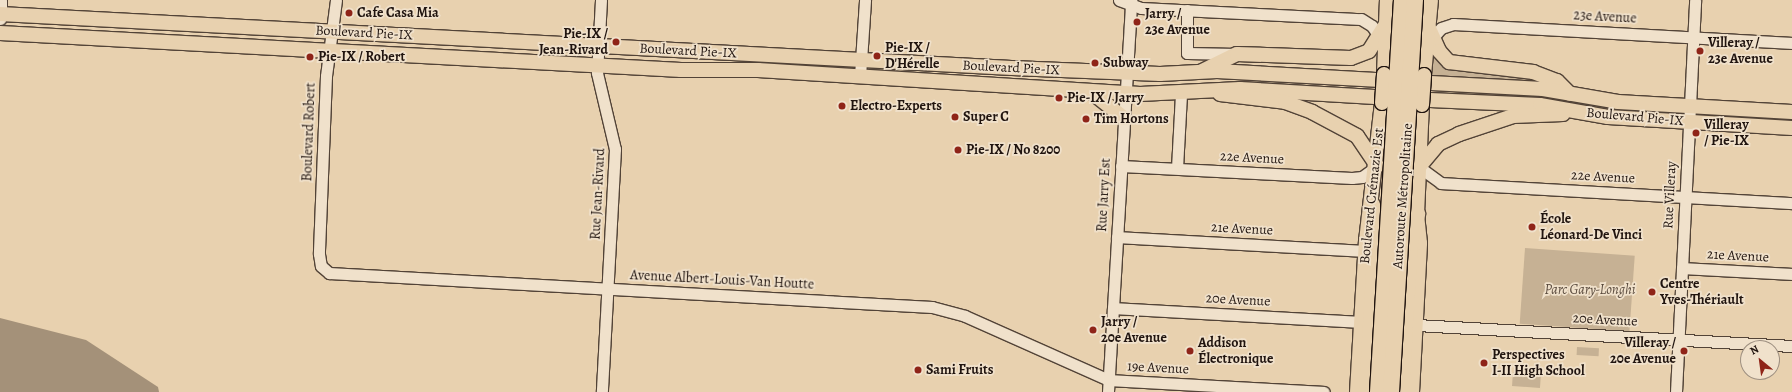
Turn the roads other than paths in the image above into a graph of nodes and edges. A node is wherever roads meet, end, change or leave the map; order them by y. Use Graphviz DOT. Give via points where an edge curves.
graph roads {
  1 [pos="1,0"];
  2 [pos="336,0"];
  3 [pos="601,0"];
  4 [pos="865,0"];
  5 [pos="1119,0"];
  6 [pos="1386,0"];
  7 [pos="1402,0"];
  8 [pos="1415,0"];
  9 [pos="1431,0"];
  10 [pos="1695,0"];
  11 [pos="1130,2"];
  12 [pos="1186,10"];
  13 [pos="0,14"];
  14 [pos="0,19"];
  15 [pos="334,32"];
  16 [pos="0,33"];
  17 [pos="1383,36"];
  18 [pos="1429,37"];
  19 [pos="1693,37"];
  20 [pos="1792,43"];
  21 [pos="598,46"];
  22 [pos="330,51"];
  23 [pos="1237,54"];
  24 [pos="861,60"];
  25 [pos="597,65"];
  26 [pos="1202,71"];
  27 [pos="1127,74"];
  28 [pos="860,76"];
  29 [pos="1380,77"];
  30 [pos="1427,79"];
  31 [pos="1212,90"];
  32 [pos="1090,91"];
  33 [pos="1125,92"];
  34 [pos="1181,93"];
  35 [pos="1570,94"];
  36 [pos="1378,100"];
  37 [pos="1426,102"];
  38 [pos="1689,106"];
  39 [pos="1575,111"];
  40 [pos="1792,112"];
  41 [pos="1124,118"];
  42 [pos="1689,122"];
  43 [pos="1792,128"];
  44 [pos="1121,166"];
  45 [pos="1377,166"];
  46 [pos="1419,167"];
  47 [pos="1177,168"];
  48 [pos="1685,197"];
  49 [pos="1792,203"];
  50 [pos="1372,205"];
  51 [pos="1417,214"];
  52 [pos="1117,237"];
  53 [pos="1365,251"];
  54 [pos="321,266"];
  55 [pos="1682,268"];
  56 [pos="1792,274"];
  57 [pos="608,289"];
  58 [pos="1113,308"];
  59 [pos="1361,322"];
  60 [pos="1416,325"];
  61 [pos="1678,340"];
  62 [pos="1792,346"];
  63 [pos="1109,380"];
  64 [pos="602,392"];
  65 [pos="1108,392"];
  66 [pos="1324,392"];
  67 [pos="1357,392"];
  68 [pos="1367,392"];
  69 [pos="1378,392"];
  70 [pos="1391,392"];
  71 [pos="1401,392"];
  72 [pos="1412,392"];
  73 [pos="1676,392"];
  1 -- 13 [label="street"];
  2 -- 15 [label="street, Boulevard Robert"];
  3 -- 21 [label="street, Rue Jean-Rivard"];
  4 -- 24 [label="street"];
  5 -- 11 [label="street"];
  6 -- 17 [label="main road, Boulevard Crémazie Est"];
  7 -- 69 [label="highway, Autoroute Métropolitaine, bridge"];
  8 -- 70 [label="highway, Autoroute Métropolitaine, bridge"];
  9 -- 18 [label="main road"];
  10 -- 19 [label="street, Rue Villeray"];
  11 -- 12 [label="street"];
  11 -- 27 [label="street, Rue Jarry Est"];
  12 -- 17 [label="street" via="1361,19 1370,23"];
  12 -- 23 [label="street" via="1187,54"];
  13 -- 14 [label="street"];
  13 -- 15 [label="main road, Boulevard Pie-IX"];
  15 -- 21 [label="main road, Boulevard Pie-IX"];
  15 -- 22 [label="street, Boulevard Robert"];
  16 -- 22 [label="main road, Boulevard Pie-IX"];
  17 -- 23 [label="main road" via="1369,51 1351,58"];
  17 -- 29 [label="main road, Boulevard Crémazie Est"];
  18 -- 19 [label="street, 23e Avenue" via="1444,26 1453,24"];
  18 -- 30 [label="main road"];
  18 -- 35 [label="main road" via="1441,54 1453,63 1533,72 1557,81"];
  19 -- 20 [label="street, 23e Avenue"];
  19 -- 38 [label="street, Rue Villeray"];
  21 -- 24 [label="main road, Boulevard Pie-IX"];
  21 -- 25 [label="street, Rue Jean-Rivard"];
  22 -- 25 [label="main road, Boulevard Pie-IX"];
  22 -- 54 [label="street, Boulevard Robert" via="326,79 329,87 319,254"];
  23 -- 26 [label="main road"];
  24 -- 27 [label="main road, Boulevard Pie-IX"];
  24 -- 28 [label="street"];
  25 -- 28 [label="main road, Boulevard Pie-IX"];
  25 -- 57 [label="street, Rue Jean-Rivard" via="615,144"];
  26 -- 27 [label="main road, Boulevard Pie-IX"];
  26 -- 29 [label="main road, Boulevard Pie-IX"];
  27 -- 33 [label="street, Rue Jarry Est"];
  28 -- 32 [label="main road, Boulevard Pie-IX"];
  29 -- 36 [label="main road, Boulevard Crémazie Est, bridge"];
  30 -- 35 [label="main road, Boulevard Pie-IX"];
  30 -- 37 [label="main road, bridge"];
  31 -- 34 [label="main road, Boulevard Pie-IX"];
  31 -- 36 [label="main road, Boulevard Pie-IX" via="1257,89"];
  31 -- 45 [label="main road" via="1229,98 1285,102 1312,112 1357,136"];
  32 -- 33 [label="main road, Boulevard Pie-IX"];
  32 -- 41 [label="main road"];
  33 -- 34 [label="main road, Boulevard Pie-IX"];
  33 -- 41 [label="street, Rue Jarry Est"];
  34 -- 47 [label="street"];
  35 -- 38 [label="main road, Boulevard Pie-IX" via="1606,101"];
  36 -- 45 [label="main road, Boulevard Crémazie Est"];
  37 -- 39 [label="main road, Boulevard Pie-IX" via="1540,105"];
  37 -- 46 [label="main road"];
  38 -- 40 [label="main road, Boulevard Pie-IX"];
  38 -- 42 [label="street, Rue Villeray"];
  39 -- 42 [label="main road, Boulevard Pie-IX" via="1600,117"];
  39 -- 46 [label="main road" via="1556,116 1513,116 1459,134 1438,144"];
  41 -- 44 [label="street, Rue Jarry Est"];
  42 -- 43 [label="main road, Boulevard Pie-IX"];
  42 -- 48 [label="street, Rue Villeray"];
  44 -- 47 [label="street, 22e Avenue"];
  44 -- 52 [label="street, Rue Jarry Est"];
  45 -- 47 [label="street, 22e Avenue" via="1362,177 1352,178"];
  45 -- 50 [label="main road, Boulevard Crémazie Est"];
  46 -- 48 [label="street, 22e Avenue" via="1441,183"];
  46 -- 51 [label="main road"];
  48 -- 49 [label="street, 22e Avenue"];
  48 -- 55 [label="street, Rue Villeray"];
  50 -- 53 [label="main road, Boulevard Crémazie Est"];
  50 -- 68 [label="highway" via="1376,241"];
  51 -- 60 [label="main road" via="1420,243"];
  51 -- 71 [label="highway" via="1410,243"];
  52 -- 53 [label="street, 21e Avenue"];
  52 -- 58 [label="street, Rue Jarry Est"];
  53 -- 59 [label="main road, Boulevard Crémazie Est"];
  54 -- 57 [label="street, Avenue Albert-Louis-Van Houtte" via="334,274"];
  55 -- 56 [label="street, 21e Avenue"];
  55 -- 61 [label="street, Rue Villeray"];
  57 -- 63 [label="street, Avenue Albert-Louis-Van Houtte" via="932,307 965,316"];
  57 -- 64 [label="street, Rue Jean-Rivard"];
  58 -- 59 [label="street, 20e Avenue"];
  58 -- 63 [label="street, Rue Jarry Est"];
  59 -- 67 [label="main road, Boulevard Crémazie Est"];
  60 -- 61 [label="street, 20e Avenue"];
  60 -- 72 [label="main road"];
  61 -- 62 [label="street, 20e Avenue"];
  61 -- 73 [label="street, Rue Villeray"];
  63 -- 65 [label="street, Rue Jarry Est"];
  63 -- 66 [label="street, 19e Avenue"];
}
